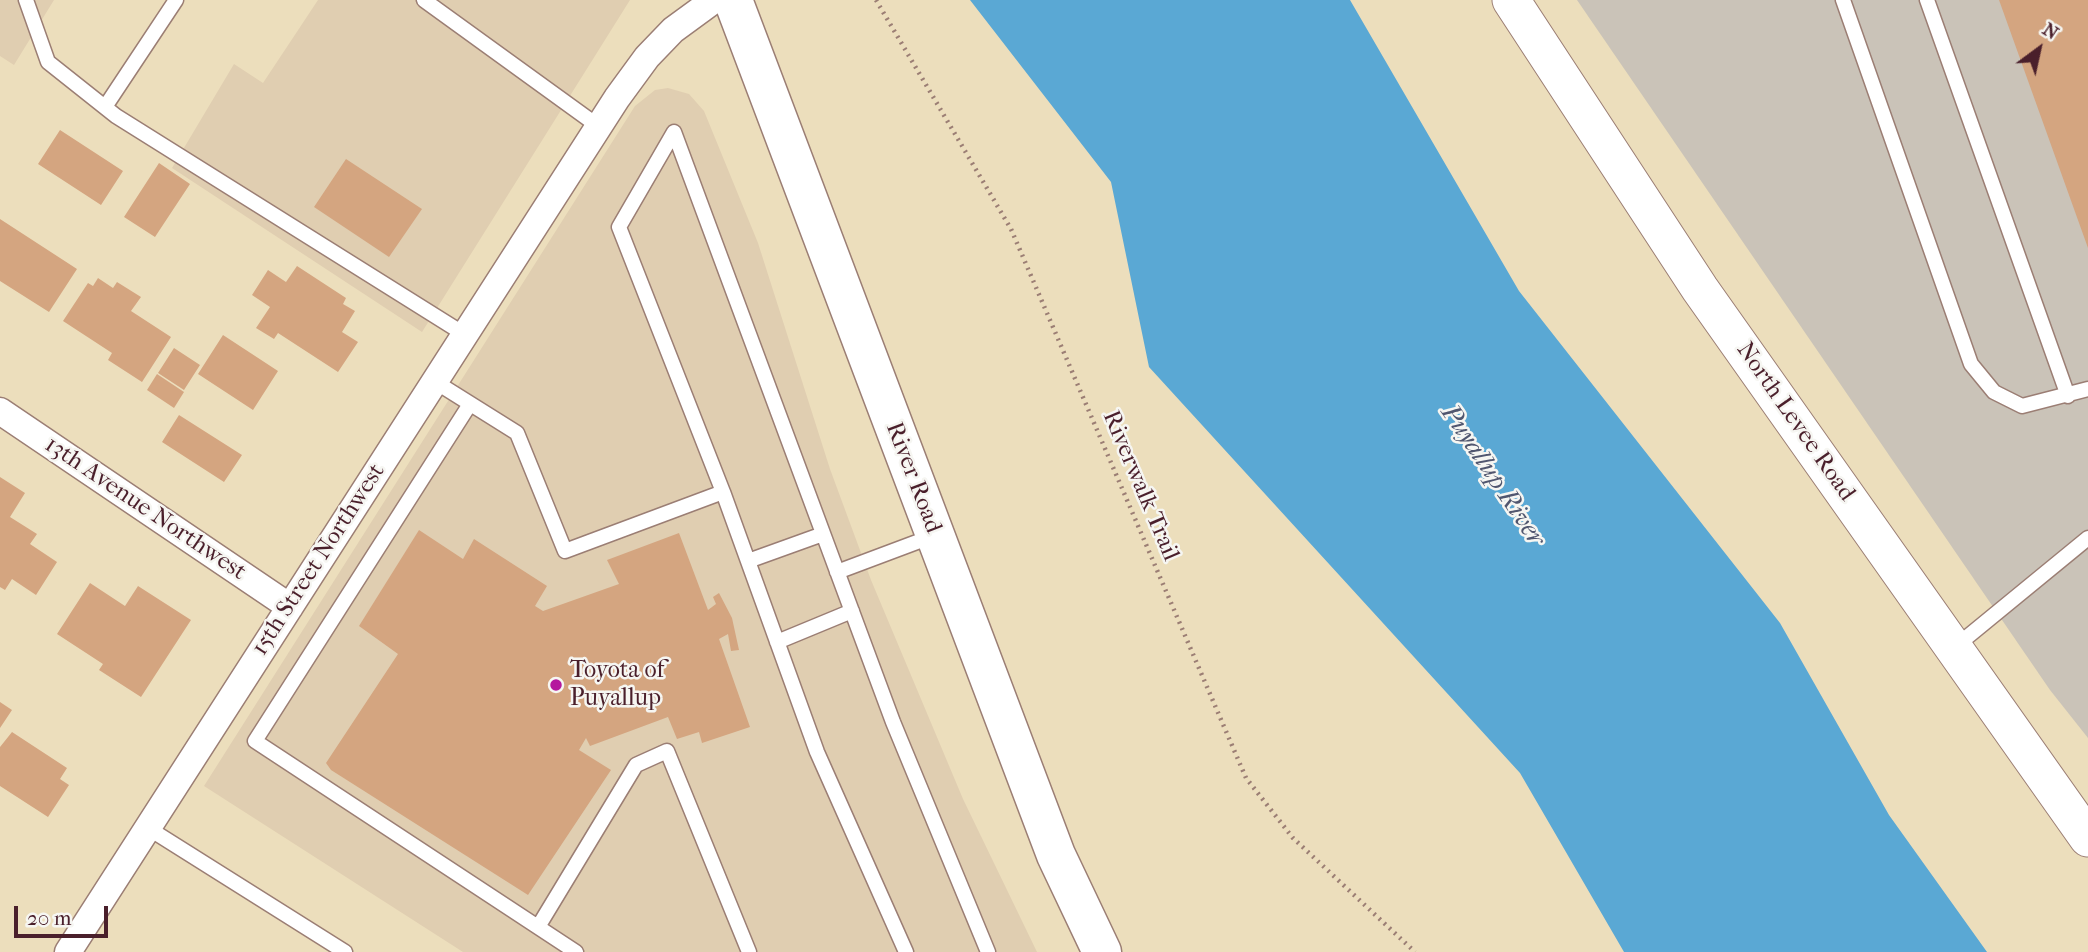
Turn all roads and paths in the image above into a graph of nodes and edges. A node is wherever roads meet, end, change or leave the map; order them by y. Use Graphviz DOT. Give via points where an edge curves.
graph roads {
  1 [pos="26,0"];
  2 [pos="176,0"];
  3 [pos="424,0"];
  4 [pos="714,0"];
  5 [pos="733,0"];
  6 [pos="876,0"];
  7 [pos="1511,0"];
  8 [pos="1843,0"];
  9 [pos="1927,0"];
  10 [pos="105,107"];
  11 [pos="598,126"];
  12 [pos="464,334"];
  13 [pos="434,381"];
  14 [pos="2088,389"];
  15 [pos="2068,396"];
  16 [pos="470,404"];
  17 [pos="0,411"];
  18 [pos="723,492"];
  19 [pos="823,534"];
  20 [pos="934,536"];
  21 [pos="2088,538"];
  22 [pos="748,561"];
  23 [pos="837,572"];
  24 [pos="290,607"];
  25 [pos="852,611"];
  26 [pos="777,642"];
  27 [pos="1954,647"];
  28 [pos="148,828"];
  29 [pos="2088,838"];
  30 [pos="538,927"];
  31 [pos="68,952"];
  32 [pos="345,952"];
  33 [pos="576,952"];
  34 [pos="749,952"];
  35 [pos="906,952"];
  36 [pos="988,952"];
  37 [pos="1102,952"];
  38 [pos="1415,952"];
  1 -- 10 [label="lane" via="48,62"];
  2 -- 10 [label="lane"];
  3 -- 11 [label="lane"];
  4 -- 11 [label="street, 15th Street Northwest" via="673,30 647,57"];
  5 -- 20 [label="main road, River Road"];
  6 -- 38 [label="path, Riverwalk Trail" via="1011,229 1246,778 1293,838"];
  7 -- 27 [label="street, North Levee Road" via="1700,289"];
  8 -- 15 [label="lane" via="1970,364 1994,392 2022,406"];
  9 -- 15 [label="lane"];
  10 -- 12 [label="lane"];
  11 -- 12 [label="street, 15th Street Northwest"];
  12 -- 13 [label="street, 15th Street Northwest"];
  13 -- 16 [label="lane"];
  13 -- 24 [label="street, 15th Street Northwest"];
  14 -- 15 [label="lane"];
  16 -- 18 [label="lane" via="517,433 565,551"];
  16 -- 30 [label="lane" via="255,741"];
  17 -- 24 [label="street, 13th Avenue Northwest"];
  18 -- 19 [label="lane" via="619,227 674,132"];
  18 -- 22 [label="lane"];
  19 -- 22 [label="lane"];
  19 -- 23 [label="lane"];
  20 -- 23 [label="lane"];
  20 -- 37 [label="main road, River Road" via="1056,855"];
  21 -- 27 [label="lane"];
  22 -- 26 [label="lane"];
  23 -- 25 [label="lane"];
  24 -- 28 [label="street, 15th Street Northwest"];
  25 -- 26 [label="lane"];
  25 -- 36 [label="lane"];
  26 -- 35 [label="lane" via="817,752"];
  27 -- 29 [label="street, North Levee Road"];
  28 -- 31 [label="street, 15th Street Northwest"];
  28 -- 32 [label="lane"];
  30 -- 33 [label="lane"];
  30 -- 34 [label="lane" via="636,765 667,751"];
}
